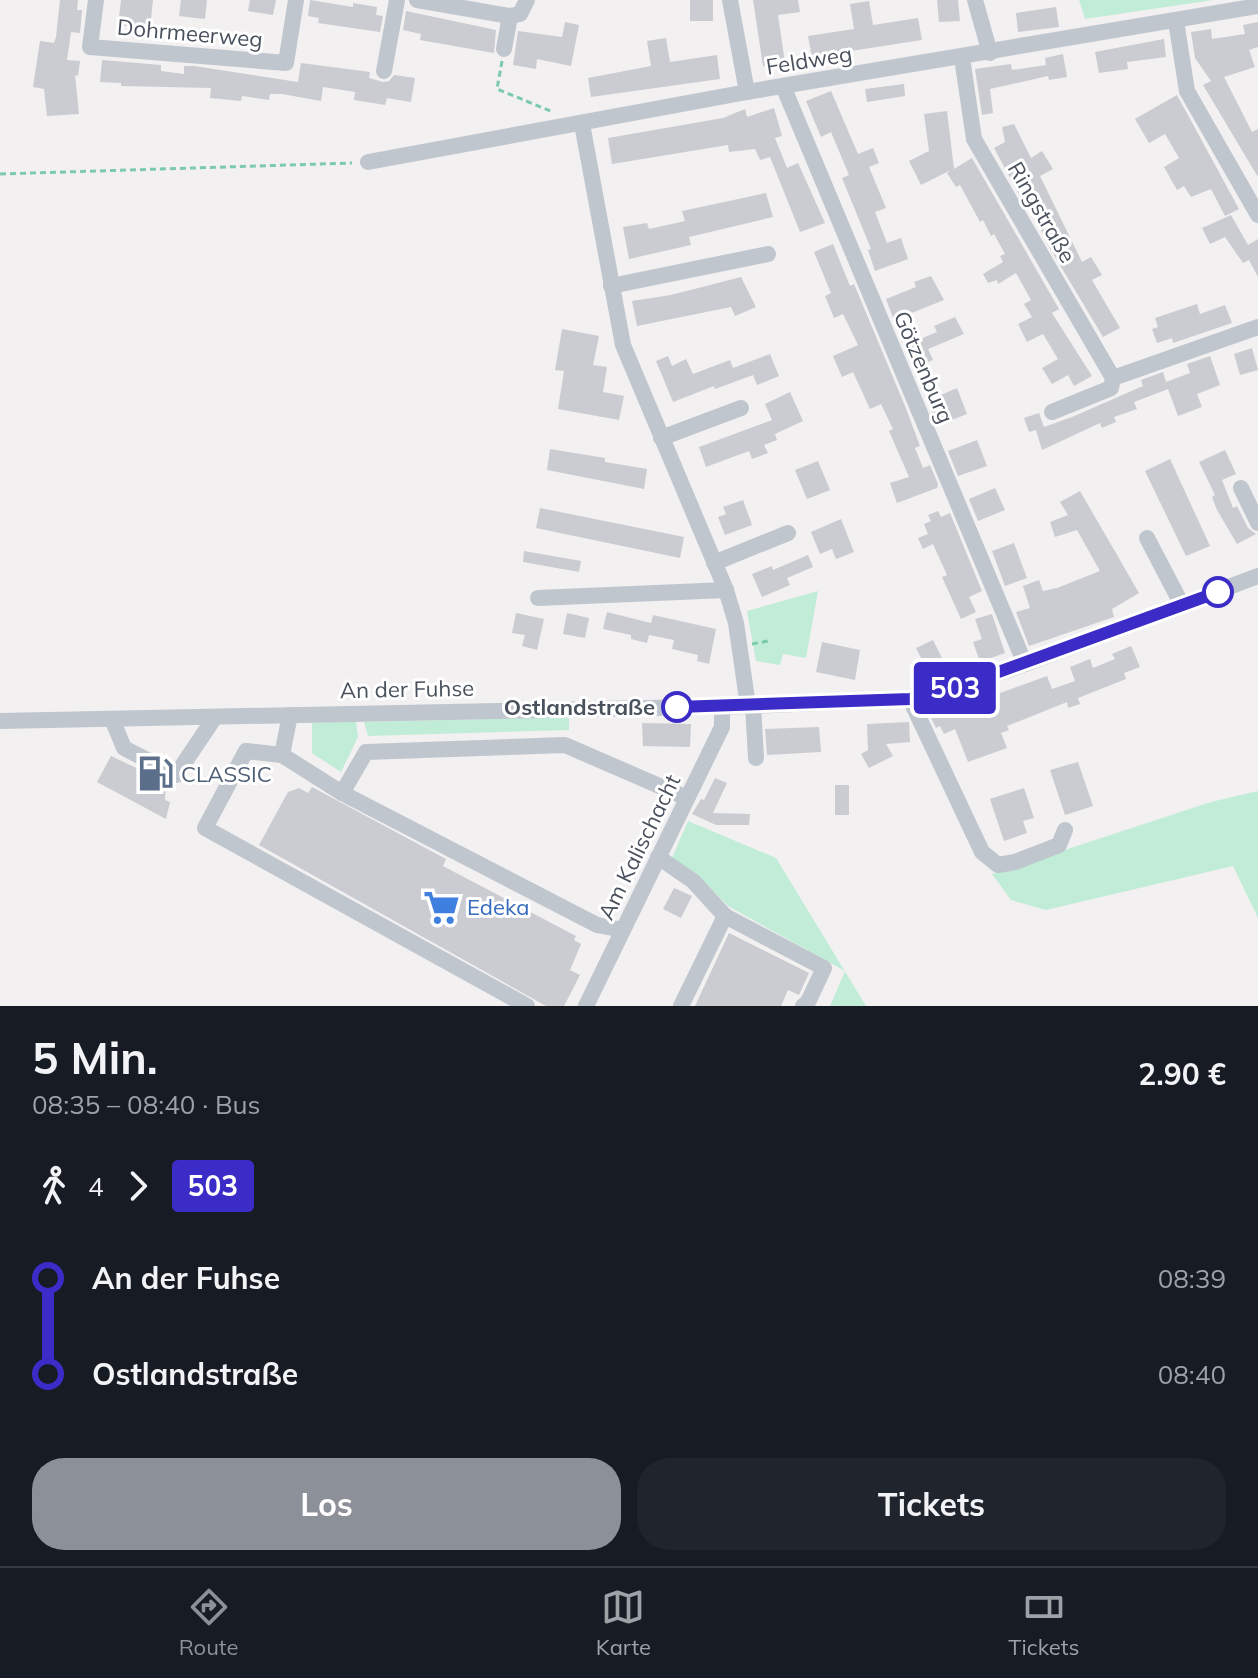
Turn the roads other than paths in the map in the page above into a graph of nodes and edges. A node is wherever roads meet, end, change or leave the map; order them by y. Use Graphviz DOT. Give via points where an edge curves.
graph roads {
  1 [pos="96,0"];
  2 [pos="296,0"];
  3 [pos="397,0"];
  4 [pos="417,0"];
  5 [pos="527,0"];
  6 [pos="730,0"];
  7 [pos="975,0"];
  8 [pos="1258,6"];
  9 [pos="510,16"];
  10 [pos="1176,21"];
  11 [pos="504,49"];
  12 [pos="990,53"];
  13 [pos="962,58"];
  14 [pos="384,71"];
  15 [pos="783,86"];
  16 [pos="747,92"];
  17 [pos="582,124"];
  18 [pos="368,162"];
  19 [pos="1258,215"];
  20 [pos="768,254"];
  21 [pos="611,286"];
  22 [pos="1258,327"];
  23 [pos="1113,378"];
  24 [pos="741,408"];
  25 [pos="1052,412"];
  26 [pos="661,438"];
  27 [pos="1241,488"];
  28 [pos="1258,523"];
  29 [pos="788,533"];
  30 [pos="1147,538"];
  31 [pos="714,563"];
  32 [pos="1258,576"];
  33 [pos="726,590"];
  34 [pos="538,598"];
  35 [pos="1182,605"];
  36 [pos="1025,664"];
  37 [pos="910,699"];
  38 [pos="751,705"];
  39 [pos="722,706"];
  40 [pos="290,715"];
  41 [pos="215,717"];
  42 [pos="112,719"];
  43 [pos="0,721"];
  44 [pos="282,755"];
  45 [pos="756,758"];
  46 [pos="342,793"];
  47 [pos="687,798"];
  48 [pos="1065,830"];
  49 [pos="658,857"];
  50 [pos="725,916"];
  51 [pos="623,930"];
  52 [pos="527,1006"];
  53 [pos="586,1006"];
  54 [pos="681,1006"];
  55 [pos="803,1006"];
  1 -- 2 [label="street, Dohrmeerweg" via="90,47 286,63"];
  3 -- 14 [label="street"];
  4 -- 9 [label="street"];
  5 -- 9 [label="street" via="520,14"];
  6 -- 16 [label="street"];
  7 -- 12 [label="street"];
  8 -- 10 [label="street, Feldweg"];
  9 -- 11 [label="street"];
  10 -- 12 [label="street, Feldweg"];
  10 -- 19 [label="street" via="1187,91"];
  12 -- 13 [label="street, Feldweg"];
  13 -- 15 [label="street, Feldweg"];
  13 -- 23 [label="street, Ringstraße" via="974,139"];
  15 -- 16 [label="street, Feldweg"];
  15 -- 36 [label="street, Götzenburg"];
  16 -- 17 [label="street, Feldweg"];
  17 -- 18 [label="street, Feldweg"];
  17 -- 21 [label="street"];
  20 -- 21 [label="street"];
  21 -- 26 [label="street" via="623,345"];
  22 -- 23 [label="street"];
  23 -- 25 [label="street" via="1111,388"];
  24 -- 26 [label="street"];
  26 -- 31 [label="street"];
  27 -- 28 [label="street"];
  29 -- 31 [label="street"];
  30 -- 35 [label="street"];
  31 -- 33 [label="street"];
  32 -- 35 [label="street, An der Fuhse"];
  33 -- 34 [label="street"];
  33 -- 38 [label="street"];
  35 -- 36 [label="street, An der Fuhse"];
  36 -- 37 [label="street, An der Fuhse"];
  37 -- 38 [label="street, An der Fuhse"];
  37 -- 48 [label="street" via="982,852 998,865 1015,862 1059,845"];
  38 -- 39 [label="street, An der Fuhse"];
  38 -- 45 [label="street"];
  39 -- 40 [label="street, An der Fuhse"];
  39 -- 47 [label="street, Am Kalischacht" via="722,727"];
  40 -- 41 [label="street, An der Fuhse"];
  40 -- 44 [label="street"];
  41 -- 42 [label="street, An der Fuhse"];
  41 -- 42 [label="street" via="176,775 124,748"];
  42 -- 43 [label="street, An der Fuhse"];
  44 -- 46 [label="street"];
  44 -- 52 [label="street" via="246,751 205,828"];
  46 -- 47 [label="street" via="366,752 565,745"];
  46 -- 51 [label="street" via="597,925"];
  47 -- 49 [label="street, Am Kalischacht"];
  49 -- 50 [label="street" via="693,881"];
  49 -- 51 [label="street, Am Kalischacht"];
  50 -- 54 [label="street"];
  50 -- 55 [label="street" via="824,968"];
  51 -- 53 [label="street, Am Kalischacht"];
}
